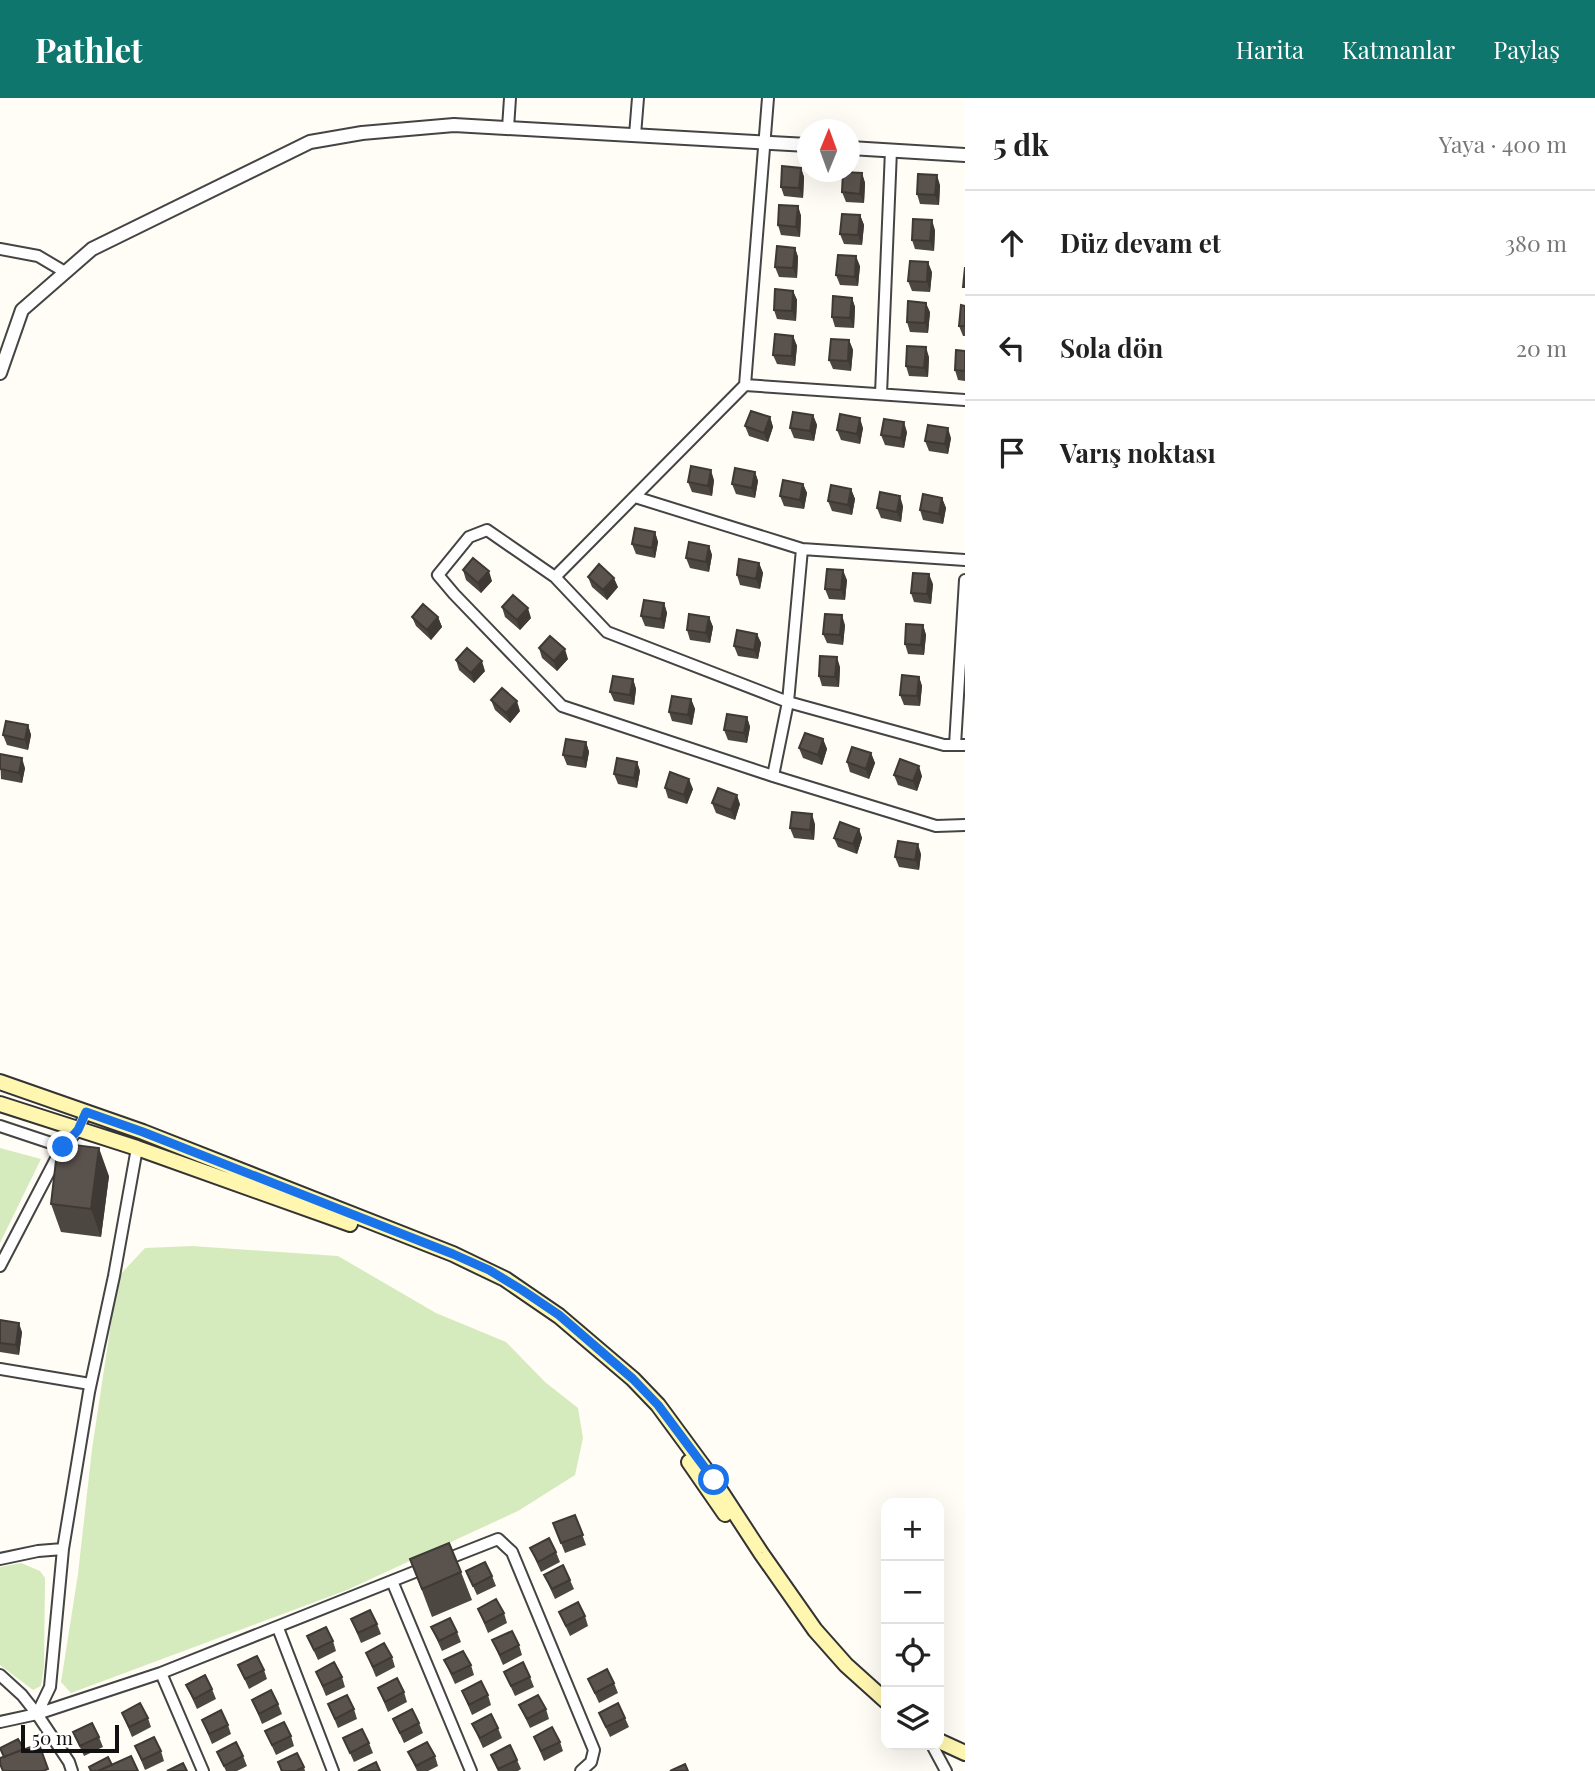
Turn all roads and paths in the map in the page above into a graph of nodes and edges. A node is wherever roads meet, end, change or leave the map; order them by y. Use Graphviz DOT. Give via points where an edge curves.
graph roads {
  1 [pos="510,98"];
  2 [pos="638,98"];
  3 [pos="768,98"];
  4 [pos="508,128"];
  5 [pos="635,135"];
  6 [pos="765,143"];
  7 [pos="797,145"];
  8 [pos="860,149"];
  9 [pos="891,150"];
  10 [pos="965,155"];
  11 [pos="0,248"];
  12 [pos="65,272"];
  13 [pos="0,373"];
  14 [pos="745,385"];
  15 [pos="881,394"];
  16 [pos="965,400"];
  17 [pos="635,496"];
  18 [pos="802,549"];
  19 [pos="965,560"];
  20 [pos="555,577"];
  21 [pos="965,580"];
  22 [pos="788,702"];
  23 [pos="960,745"];
  24 [pos="773,776"];
  25 [pos="965,825"];
  26 [pos="0,1082"];
  27 [pos="0,1104"];
  28 [pos="86,1112"];
  29 [pos="0,1126"];
  30 [pos="78,1130"];
  31 [pos="63,1147"];
  32 [pos="137,1148"];
  33 [pos="0,1266"];
  34 [pos="0,1369"];
  35 [pos="90,1384"];
  36 [pos="64,1549"];
  37 [pos="0,1559"];
  38 [pos="392,1581"];
  39 [pos="278,1628"];
  40 [pos="161,1674"];
  41 [pos="0,1675"];
  42 [pos="881,1696"];
  43 [pos="881,1707"];
  44 [pos="37,1714"];
  45 [pos="0,1722"];
  46 [pos="944,1743"];
  47 [pos="935,1750"];
  48 [pos="965,1753"];
  49 [pos="72,1771"];
  50 [pos="203,1771"];
  51 [pos="333,1771"];
  52 [pos="471,1771"];
  53 [pos="581,1771"];
  54 [pos="946,1771"];
  1 -- 4 [label="street"];
  2 -- 5 [label="street"];
  3 -- 6 [label="street"];
  4 -- 5 [label="street"];
  4 -- 12 [label="street" via="454,125 310,142 92,249"];
  5 -- 6 [label="street"];
  6 -- 7 [label="street"];
  6 -- 14 [label="street"];
  8 -- 9 [label="street"];
  9 -- 10 [label="street"];
  9 -- 15 [label="street"];
  11 -- 12 [label="street" via="38,256"];
  12 -- 13 [label="street" via="22,310"];
  14 -- 15 [label="street"];
  14 -- 17 [label="street"];
  15 -- 16 [label="street"];
  17 -- 18 [label="street"];
  17 -- 20 [label="street"];
  18 -- 19 [label="street"];
  18 -- 22 [label="street"];
  20 -- 22 [label="street" via="607,632"];
  20 -- 24 [label="street" via="487,530 469,537 438,575 562,706"];
  21 -- 23 [label="street"];
  22 -- 23 [label="street" via="944,745"];
  22 -- 24 [label="street"];
  24 -- 25 [label="street" via="936,826"];
  26 -- 28 [label="main road"];
  27 -- 30 [label="main road"];
  28 -- 30 [label="street"];
  28 -- 42 [label="main road" via="453,1254 497,1275 559,1315 658,1405 815,1630"];
  29 -- 31 [label="street"];
  30 -- 31 [label="street"];
  30 -- 32 [label="main road"];
  31 -- 33 [label="street"];
  32 -- 35 [label="street"];
  32 -- 43 [label="main road" via="419,1249 498,1285 561,1327 639,1397 811,1638"];
  34 -- 35 [label="street"];
  35 -- 36 [label="street"];
  36 -- 37 [label="street"];
  36 -- 44 [label="street" via="50,1687"];
  38 -- 39 [label="street"];
  38 -- 52 [label="street"];
  38 -- 53 [label="street" via="498,1539 512,1552 594,1750 591,1762"];
  39 -- 40 [label="street"];
  39 -- 51 [label="street"];
  40 -- 44 [label="street"];
  40 -- 50 [label="street"];
  41 -- 44 [label="street"];
  44 -- 45 [label="street"];
  44 -- 49 [label="street"];
  46 -- 48 [label="main road"];
  47 -- 54 [label="street"];
}
